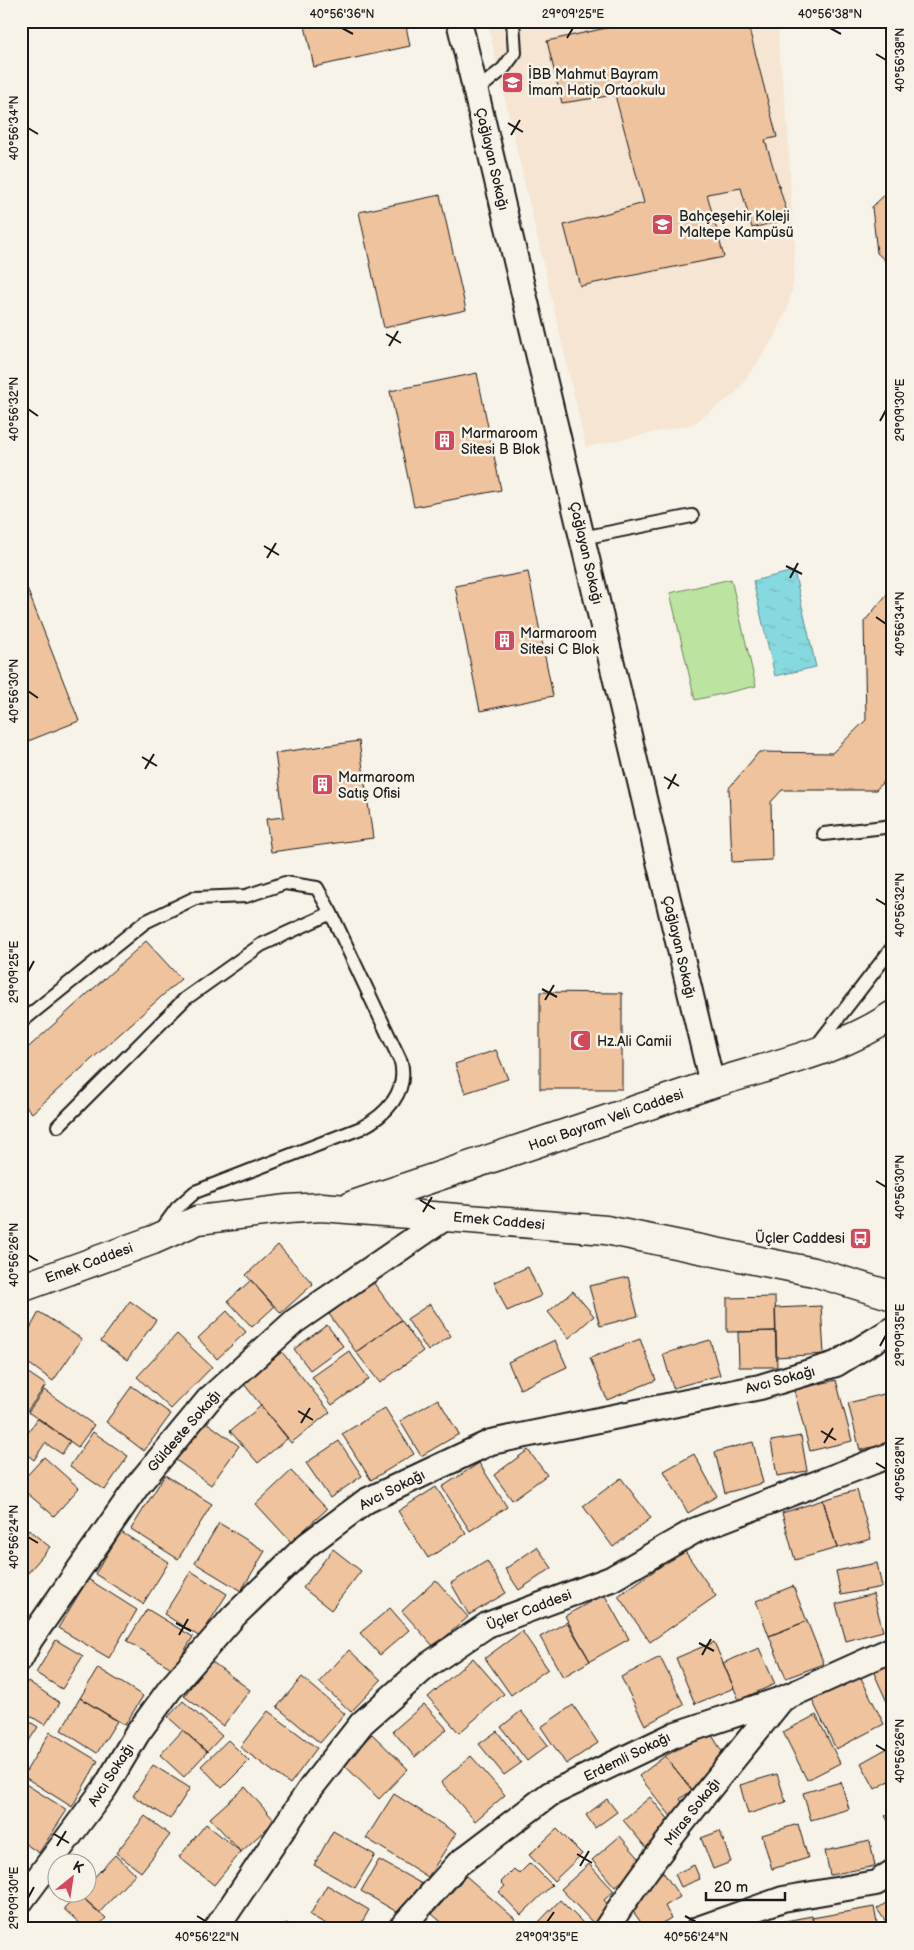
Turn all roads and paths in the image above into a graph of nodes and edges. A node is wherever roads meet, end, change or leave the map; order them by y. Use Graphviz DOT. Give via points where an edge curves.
graph roads {
  1 [pos="460,21"];
  2 [pos="513,21"];
  3 [pos="476,91"];
  4 [pos="692,516"];
  5 [pos="582,538"];
  6 [pos="893,826"];
  7 [pos="824,834"];
  8 [pos="331,913"];
  9 [pos="893,947"];
  10 [pos="893,1015"];
  11 [pos="21,1022"];
  12 [pos="881,1029"];
  13 [pos="809,1055"];
  14 [pos="712,1084"];
  15 [pos="58,1126"];
  16 [pos="342,1208"];
  17 [pos="446,1216"];
  18 [pos="153,1240"];
  19 [pos="21,1288"];
  20 [pos="893,1296"];
  21 [pos="893,1329"];
  22 [pos="893,1454"];
  23 [pos="893,1649"];
  24 [pos="21,1658"];
  25 [pos="782,1699"];
  26 [pos="893,1872"];
  27 [pos="21,1902"];
  28 [pos="216,1929"];
  29 [pos="400,1929"];
  30 [pos="606,1929"];
  31 [pos="698,1929"];
  1 -- 3 [label="street, Çağlayan Sokağı"];
  2 -- 3 [label="lane" via="515,53 503,69"];
  3 -- 5 [label="street, Çağlayan Sokağı"];
  4 -- 5 [label="lane"];
  5 -- 14 [label="street, Çağlayan Sokağı"];
  6 -- 7 [label="lane"];
  8 -- 11 [label="lane" via="316,888 285,883 246,896 196,898 145,922"];
  8 -- 15 [label="lane" via="260,945 186,1000"];
  8 -- 18 [label="lane" via="402,1062 405,1076 392,1104 378,1119 361,1128 195,1192 177,1208"];
  9 -- 13 [label="lane"];
  10 -- 12 [label="street, Hacı Bayram Veli Caddesi"];
  12 -- 13 [label="street, Hacı Bayram Veli Caddesi"];
  13 -- 14 [label="street, Hacı Bayram Veli Caddesi"];
  14 -- 16 [label="street, Hacı Bayram Veli Caddesi"];
  16 -- 17 [label="street, Emek Caddesi"];
  16 -- 18 [label="street, Emek Caddesi" via="288,1209 198,1220"];
  17 -- 20 [label="street, Emek Caddesi" via="606,1230 814,1272"];
  17 -- 24 [label="street, Güldeste Sokağı" via="295,1321 209,1399 138,1485 30,1640"];
  18 -- 19 [label="street, Emek Caddesi"];
  21 -- 27 [label="street, Avcı Sokağı" via="836,1364 760,1387 491,1442 366,1501 307,1545 234,1616 170,1689 137,1734 105,1788"];
  22 -- 28 [label="street, Üçler Caddesi" via="696,1530 611,1579 486,1625 428,1665 362,1723 310,1789"];
  23 -- 25 [label="street, Erdemli Sokağı"];
  25 -- 29 [label="street, Erdemli Sokağı" via="676,1734 550,1794 458,1864"];
  25 -- 30 [label="street, Miras Sokağı" via="628,1895"];
  26 -- 31 [label="street" via="876,1882 783,1898"];
}
